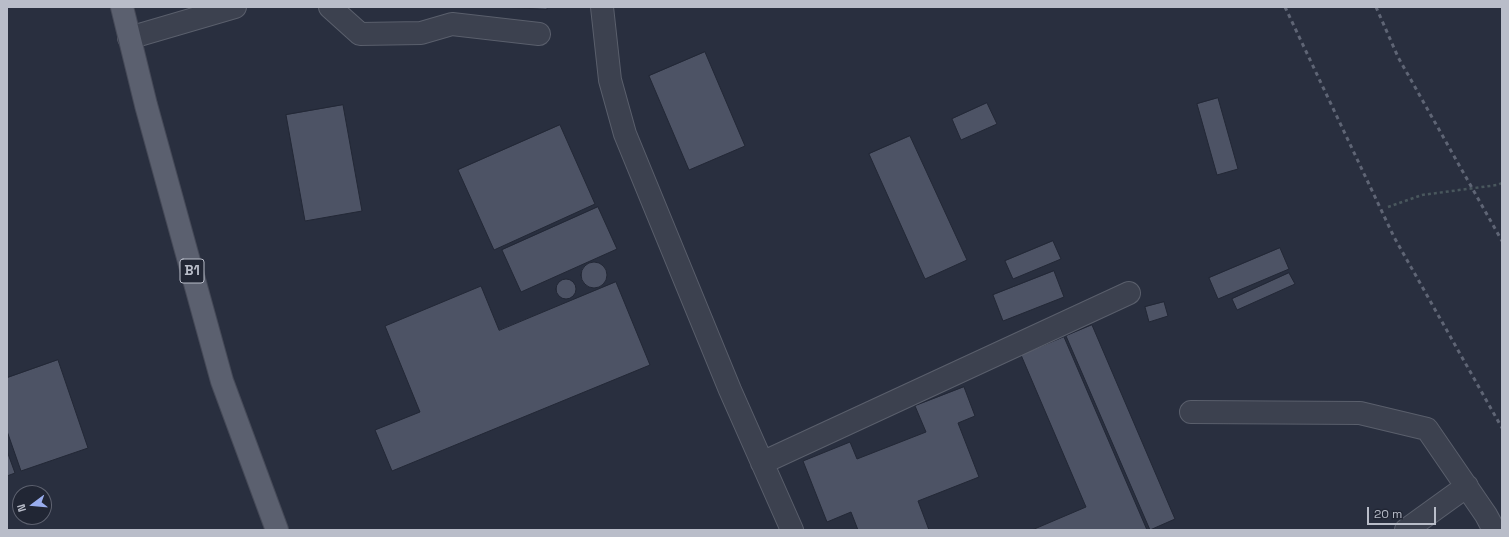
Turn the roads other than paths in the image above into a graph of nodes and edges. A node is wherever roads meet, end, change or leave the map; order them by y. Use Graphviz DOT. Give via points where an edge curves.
graph roads {
  1 [pos="122,7"];
  2 [pos="235,7"];
  3 [pos="330,7"];
  4 [pos="602,7"];
  5 [pos="539,34"];
  6 [pos="129,38"];
  7 [pos="1130,293"];
  8 [pos="1191,412"];
  9 [pos="762,463"];
  10 [pos="1467,486"];
  11 [pos="277,530"];
  12 [pos="792,530"];
  13 [pos="1406,530"];
  14 [pos="1494,530"];
  1 -- 6 [label="main road, B1"];
  2 -- 6 [label="lane"];
  3 -- 5 [label="lane" via="360,34 421,33 452,24"];
  4 -- 9 [label="lane" via="610,80 626,134"];
  6 -- 11 [label="main road, B1" via="222,381"];
  7 -- 9 [label="lane"];
  8 -- 10 [label="lane" via="1360,413 1427,429"];
  9 -- 12 [label="lane"];
  10 -- 13 [label="lane"];
  10 -- 14 [label="lane"];
}
